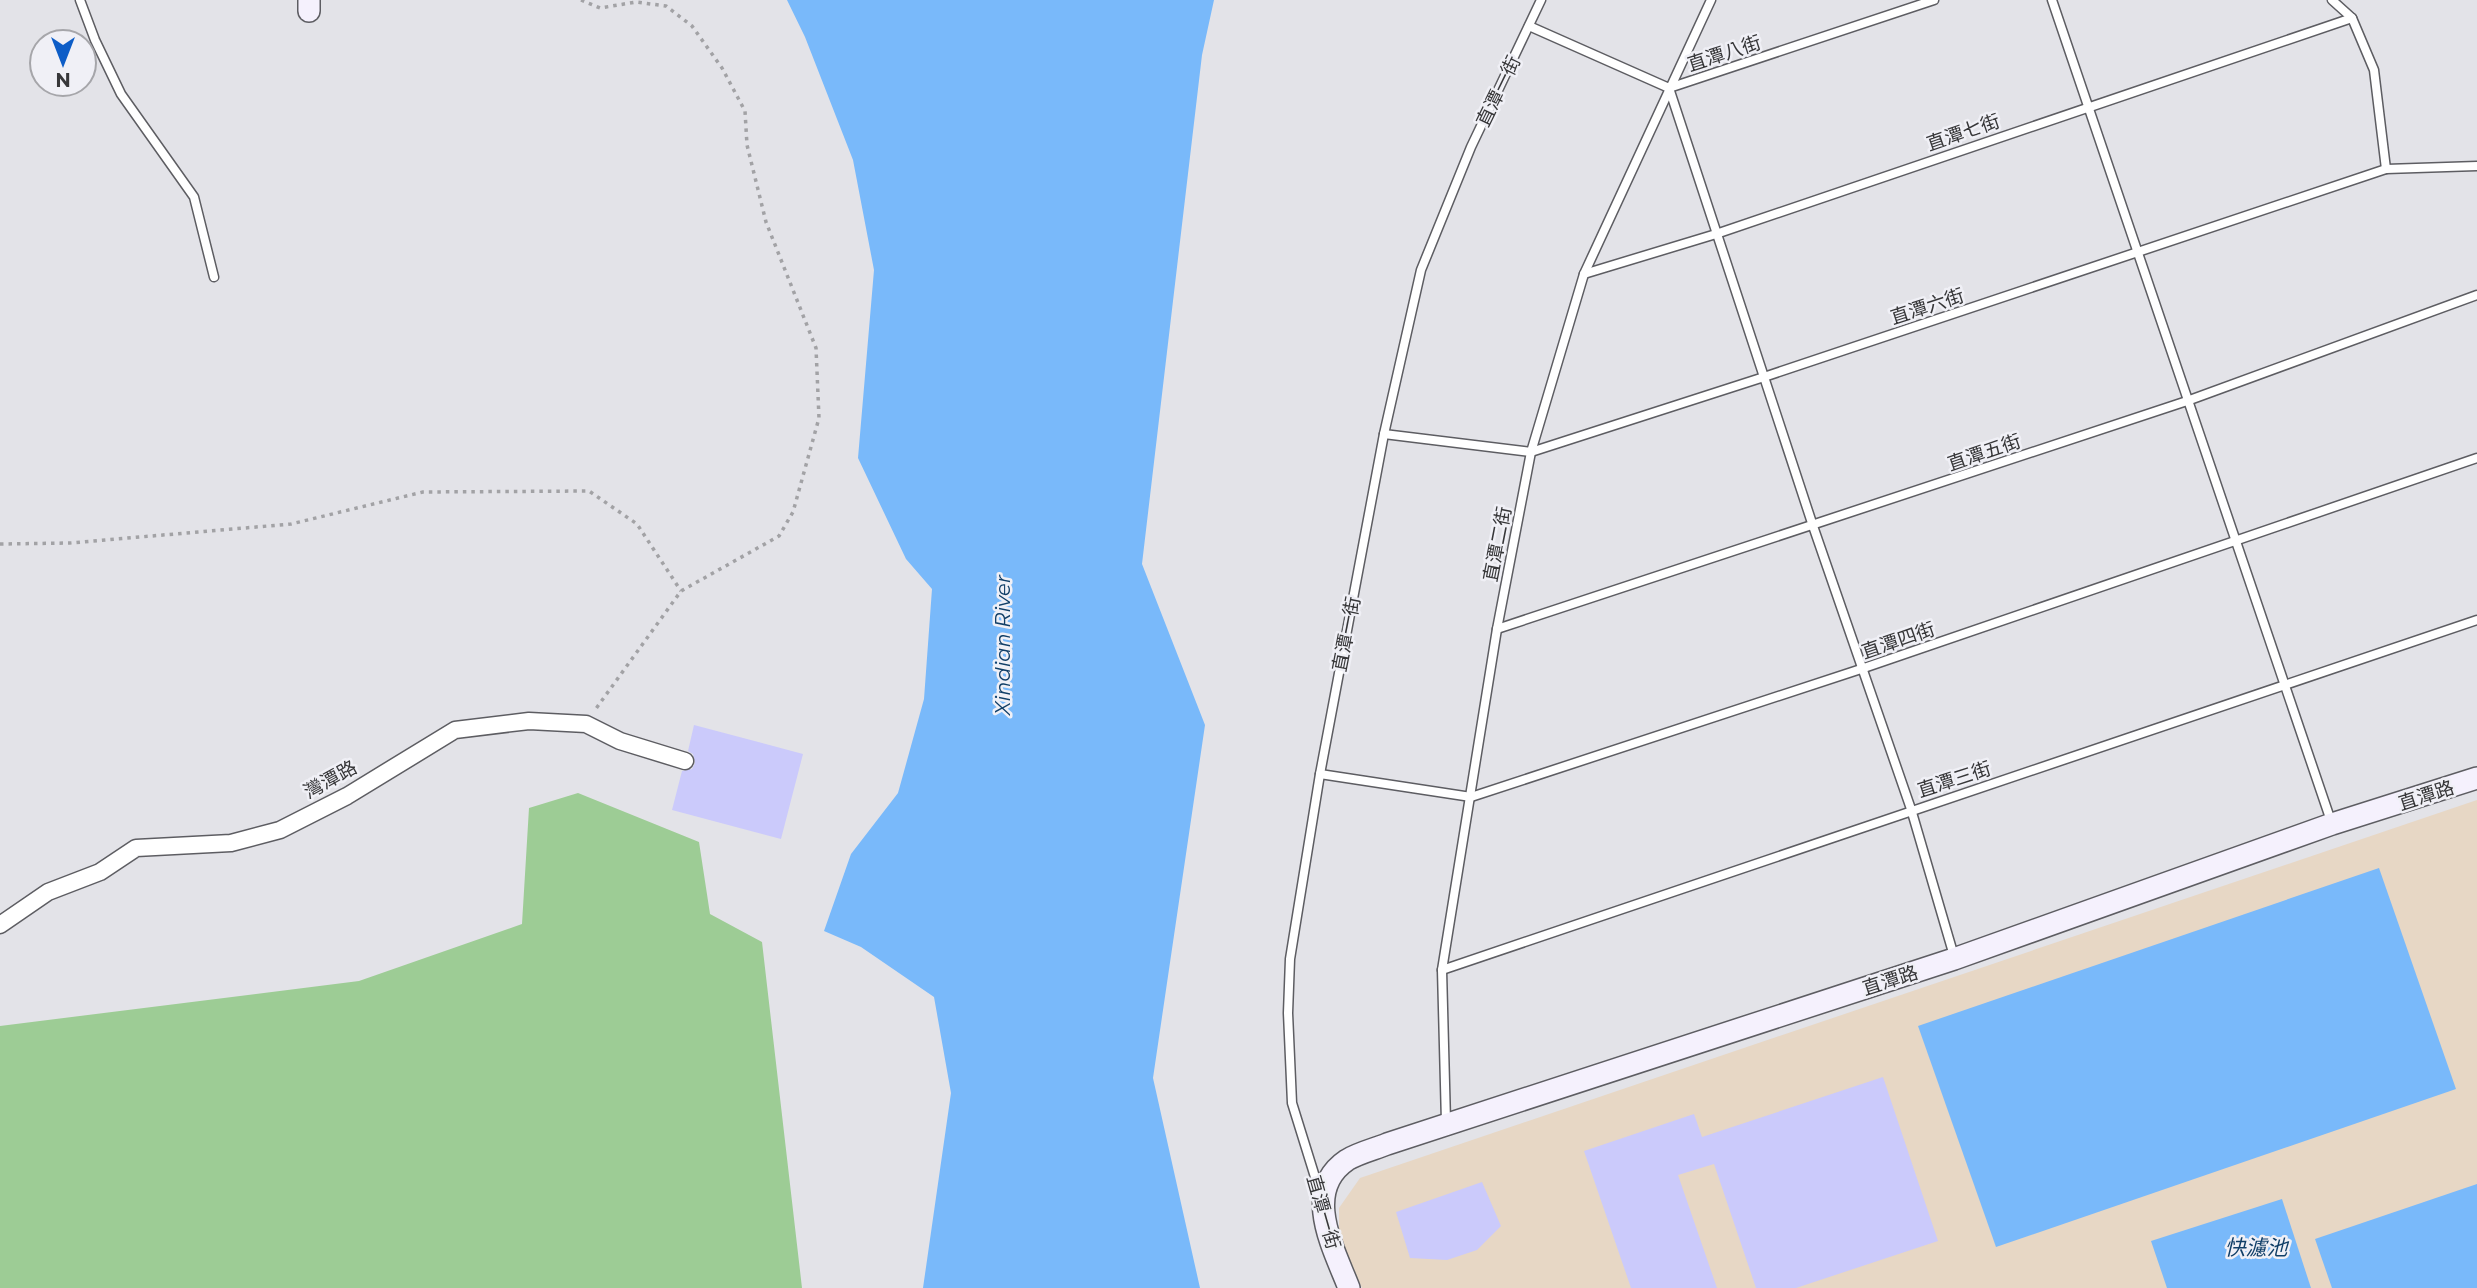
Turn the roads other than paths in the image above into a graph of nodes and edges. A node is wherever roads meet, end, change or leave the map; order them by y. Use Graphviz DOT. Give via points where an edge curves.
graph roads {
  1 [pos="80,0"];
  2 [pos="1541,0"];
  3 [pos="1710,0"];
  4 [pos="1934,0"];
  5 [pos="2052,0"];
  6 [pos="2332,0"];
  7 [pos="2352,18"];
  8 [pos="1530,26"];
  9 [pos="1669,88"];
  10 [pos="2089,105"];
  11 [pos="2477,166"];
  12 [pos="2386,169"];
  13 [pos="1716,234"];
  14 [pos="2139,252"];
  15 [pos="1584,274"];
  16 [pos="214,277"];
  17 [pos="2477,295"];
  18 [pos="1764,377"];
  19 [pos="2187,401"];
  20 [pos="1384,434"];
  21 [pos="1531,452"];
  22 [pos="2477,458"];
  23 [pos="1813,526"];
  24 [pos="2235,542"];
  25 [pos="2477,620"];
  26 [pos="1497,629"];
  27 [pos="1861,669"];
  28 [pos="2283,686"];
  29 [pos="685,761"];
  30 [pos="1320,774"];
  31 [pos="2477,778"];
  32 [pos="1471,797"];
  33 [pos="1911,809"];
  34 [pos="2332,824"];
  35 [pos="0,925"];
  36 [pos="1954,959"];
  37 [pos="1442,970"];
  38 [pos="1446,1125"];
  39 [pos="1322,1201"];
  40 [pos="1349,1288"];
  1 -- 16 [label="lane" via="121,94 194,197"];
  2 -- 8 [label="lane, 直潭一街"];
  3 -- 9 [label="lane, 直潭二街"];
  4 -- 9 [label="lane, 直潭八街"];
  5 -- 10 [label="lane"];
  6 -- 7 [label="lane"];
  7 -- 10 [label="lane, 直潭七街"];
  7 -- 12 [label="lane" via="2374,70"];
  8 -- 9 [label="lane, 直潭八街"];
  8 -- 20 [label="lane, 直潭一街" via="1471,147 1421,270"];
  9 -- 13 [label="lane"];
  9 -- 15 [label="lane, 直潭二街"];
  10 -- 13 [label="lane, 直潭七街"];
  10 -- 14 [label="lane"];
  11 -- 12 [label="lane, 直潭六街"];
  12 -- 14 [label="lane, 直潭六街"];
  13 -- 15 [label="lane, 直潭七街"];
  13 -- 18 [label="lane"];
  14 -- 18 [label="lane, 直潭六街"];
  14 -- 19 [label="lane"];
  15 -- 21 [label="lane, 直潭二街"];
  17 -- 19 [label="lane, 直潭五街"];
  18 -- 21 [label="lane, 直潭六街"];
  18 -- 23 [label="lane"];
  19 -- 23 [label="lane, 直潭五街"];
  19 -- 24 [label="lane"];
  20 -- 21 [label="lane, 直潭六街"];
  20 -- 30 [label="lane, 直潭一街"];
  21 -- 26 [label="lane, 直潭二街"];
  22 -- 24 [label="lane, 直潭四街"];
  23 -- 26 [label="lane, 直潭五街"];
  23 -- 27 [label="lane"];
  24 -- 27 [label="lane, 直潭四街"];
  24 -- 28 [label="lane"];
  25 -- 28 [label="lane, 直潭三街"];
  26 -- 32 [label="lane, 直潭二街"];
  27 -- 32 [label="lane, 直潭四街"];
  27 -- 33 [label="lane"];
  28 -- 33 [label="lane, 直潭三街"];
  28 -- 34 [label="lane"];
  29 -- 35 [label="street, 灣潭路" via="620,741 586,724 529,721 455,730 347,796 280,830 231,843 136,848 100,872 48,892"];
  30 -- 32 [label="lane, 直潭四街"];
  30 -- 39 [label="lane, 直潭一街" via="1290,959 1288,1013 1292,1103"];
  31 -- 34 [label="street, 直潭路"];
  32 -- 37 [label="lane, 直潭二街"];
  33 -- 36 [label="lane"];
  33 -- 37 [label="lane, 直潭三街"];
  34 -- 36 [label="street, 直潭路"];
  36 -- 38 [label="street, 直潭路"];
  37 -- 38 [label="lane, 直潭二街"];
  38 -- 39 [label="street, 直潭路" via="1347,1160 1330,1177"];
  39 -- 40 [label="street, 直潭一街" via="1326,1226"];
}
